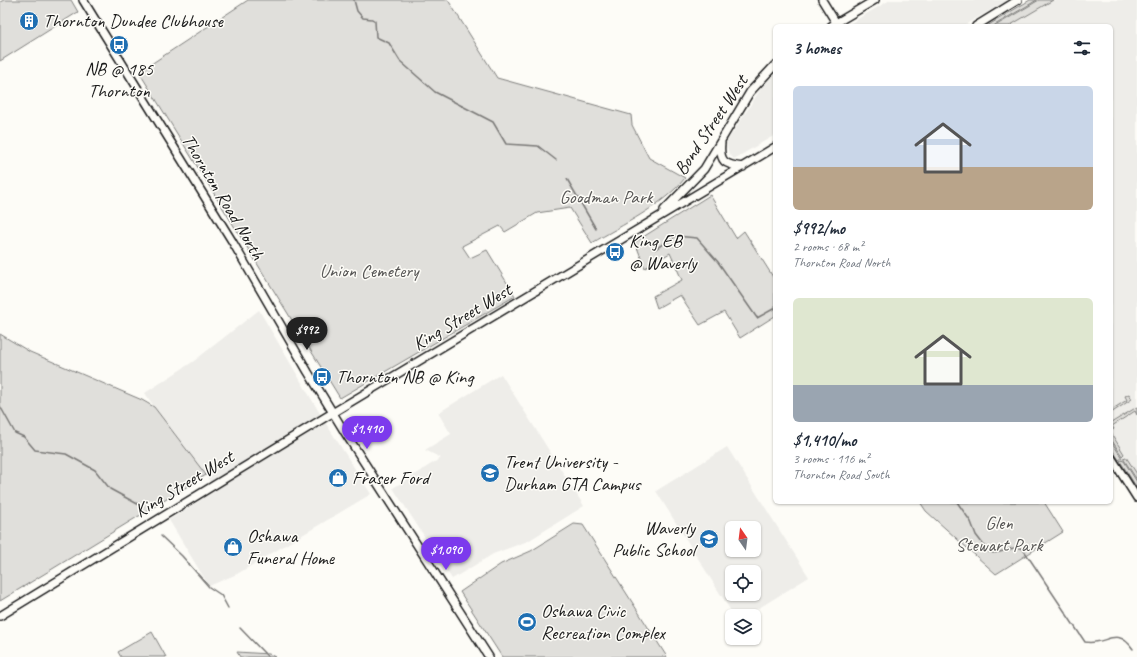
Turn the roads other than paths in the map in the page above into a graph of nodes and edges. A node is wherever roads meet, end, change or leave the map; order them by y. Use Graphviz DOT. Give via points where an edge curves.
graph roads {
  1 [pos="83,0"];
  2 [pos="822,0"];
  3 [pos="875,0"];
  4 [pos="1018,0"];
  5 [pos="834,24"];
  6 [pos="837,24"];
  7 [pos="979,24"];
  8 [pos="773,67"];
  9 [pos="722,137"];
  10 [pos="773,148"];
  11 [pos="743,167"];
  12 [pos="655,219"];
  13 [pos="333,413"];
  14 [pos="1113,460"];
  15 [pos="1137,498"];
  16 [pos="0,616"];
  17 [pos="489,657"];
  1 -- 13 [label="main road, Thornton Road North" via="232,241"];
  2 -- 5 [label="main road"];
  3 -- 6 [label="main road"];
  4 -- 7 [label="main road"];
  8 -- 9 [label="main road, Bond Street West" via="750,92"];
  9 -- 11 [label="main road" via="720,153 724,161 729,166"];
  9 -- 12 [label="main road, Bond Street West" via="720,145 704,169"];
  10 -- 11 [label="main road, King Street West"];
  11 -- 12 [label="main road, King Street West"];
  12 -- 13 [label="main road, King Street West"];
  13 -- 16 [label="main road, King Street West"];
  13 -- 17 [label="main road, Thornton Road North"];
  14 -- 15 [label="main road"];
}
